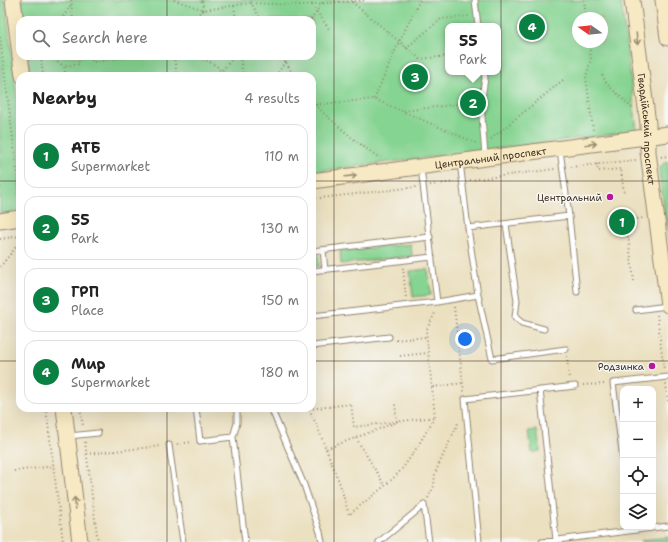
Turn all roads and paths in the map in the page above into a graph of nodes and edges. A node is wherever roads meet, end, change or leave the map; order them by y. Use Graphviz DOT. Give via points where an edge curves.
graph roads {
  1 [pos="13,0"];
  2 [pos="71,0"];
  3 [pos="130,0"];
  4 [pos="136,0"];
  5 [pos="174,0"];
  6 [pos="202,0"];
  7 [pos="251,0"];
  8 [pos="324,0"];
  9 [pos="367,0"];
  10 [pos="420,0"];
  11 [pos="475,0"];
  12 [pos="584,0"];
  13 [pos="632,0"];
  14 [pos="663,0"];
  15 [pos="352,2"];
  16 [pos="251,3"];
  17 [pos="71,4"];
  18 [pos="312,4"];
  19 [pos="321,4"];
  20 [pos="234,6"];
  21 [pos="204,10"];
  22 [pos="317,11"];
  23 [pos="585,12"];
  24 [pos="477,15"];
  25 [pos="64,16"];
  26 [pos="72,16"];
  27 [pos="195,16"];
  28 [pos="235,16"];
  29 [pos="259,16"];
  30 [pos="314,16"];
  31 [pos="478,23"];
  32 [pos="16,24"];
  33 [pos="329,29"];
  34 [pos="0,37"];
  35 [pos="668,38"];
  36 [pos="399,42"];
  37 [pos="406,48"];
  38 [pos="590,48"];
  39 [pos="445,56"];
  40 [pos="21,60"];
  41 [pos="41,60"];
  42 [pos="54,60"];
  43 [pos="78,60"];
  44 [pos="92,60"];
  45 [pos="108,60"];
  46 [pos="175,60"];
  47 [pos="205,60"];
  48 [pos="232,60"];
  49 [pos="241,60"];
  50 [pos="285,62"];
  51 [pos="64,66"];
  52 [pos="22,72"];
  53 [pos="43,72"];
  54 [pos="65,72"];
  55 [pos="176,72"];
  56 [pos="221,72"];
  57 [pos="242,72"];
  58 [pos="279,72"];
  59 [pos="291,72"];
  60 [pos="484,75"];
  61 [pos="602,75"];
  62 [pos="563,80"];
  63 [pos="483,90"];
  64 [pos="374,98"];
  65 [pos="631,101"];
  66 [pos="316,104"];
  67 [pos="316,107"];
  68 [pos="403,111"];
  69 [pos="586,131"];
  70 [pos="668,134"];
  71 [pos="649,137"];
  72 [pos="560,148"];
  73 [pos="485,151"];
  74 [pos="380,158"];
  75 [pos="460,161"];
  76 [pos="16,163"];
  77 [pos="597,164"];
  78 [pos="421,167"];
  79 [pos="316,180"];
  80 [pos="624,194"];
  81 [pos="569,216"];
  82 [pos="644,218"];
  83 [pos="16,219"];
  84 [pos="0,221"];
  85 [pos="506,224"];
  86 [pos="468,228"];
  87 [pos="16,237"];
  88 [pos="430,238"];
  89 [pos="0,239"];
  90 [pos="16,247"];
  91 [pos="323,250"];
  92 [pos="316,251"];
  93 [pos="432,258"];
  94 [pos="402,261"];
  95 [pos="0,266"];
  96 [pos="325,270"];
  97 [pos="316,271"];
  98 [pos="634,281"];
  99 [pos="577,292"];
  100 [pos="478,295"];
  101 [pos="453,300"];
  102 [pos="438,302"];
  103 [pos="407,306"];
  104 [pos="668,306"];
  105 [pos="636,310"];
  106 [pos="316,316"];
  107 [pos="544,329"];
  108 [pos="389,337"];
  109 [pos="426,337"];
  110 [pos="316,346"];
  111 [pos="566,349"];
  112 [pos="428,353"];
  113 [pos="400,356"];
  114 [pos="668,377"];
  115 [pos="463,383"];
  116 [pos="613,383"];
  117 [pos="572,386"];
  118 [pos="432,387"];
  119 [pos="540,390"];
  120 [pos="465,399"];
  121 [pos="395,404"];
  122 [pos="316,407"];
  123 [pos="47,412"];
  124 [pos="64,412"];
  125 [pos="81,412"];
  126 [pos="196,412"];
  127 [pos="237,412"];
  128 [pos="273,412"];
  129 [pos="311,412"];
  130 [pos="435,417"];
  131 [pos="459,419"];
  132 [pos="397,422"];
  133 [pos="98,433"];
  134 [pos="84,435"];
  135 [pos="67,436"];
  136 [pos="233,437"];
  137 [pos="356,438"];
  138 [pos="200,441"];
  139 [pos="169,445"];
  140 [pos="326,449"];
  141 [pos="86,454"];
  142 [pos="623,458"];
  143 [pos="54,466"];
  144 [pos="14,472"];
  145 [pos="385,486"];
  146 [pos="424,505"];
  147 [pos="668,526"];
  148 [pos="556,540"];
  149 [pos="572,540"];
  150 [pos="63,542"];
  151 [pos="80,542"];
  152 [pos="98,542"];
  153 [pos="183,542"];
  154 [pos="245,542"];
  155 [pos="322,542"];
  156 [pos="379,542"];
  157 [pos="429,542"];
  158 [pos="479,542"];
  159 [pos="542,542"];
  1 -- 32 [label="street"];
  2 -- 17 [label="path"];
  3 -- 4 [label="path"];
  5 -- 21 [label="path"];
  6 -- 21 [label="path"];
  7 -- 16 [label="path"];
  8 -- 19 [label="path"];
  9 -- 15 [label="path"];
  10 -- 36 [label="path"];
  11 -- 24 [label="lane"];
  12 -- 23 [label="path"];
  13 -- 71 [label="street, Гвардійський проспект, one-way"];
  14 -- 35 [label="street"];
  15 -- 19 [label="path"];
  15 -- 36 [label="path"];
  16 -- 18 [label="path"];
  16 -- 20 [label="path"];
  16 -- 29 [label="path"];
  17 -- 25 [label="path"];
  17 -- 26 [label="path"];
  18 -- 19 [label="path"];
  18 -- 22 [label="path"];
  19 -- 22 [label="path"];
  20 -- 21 [label="path"];
  20 -- 28 [label="path"];
  21 -- 27 [label="path"];
  22 -- 30 [label="path"];
  22 -- 33 [label="path"];
  24 -- 31 [label="lane"];
  24 -- 37 [label="path" via="440,19"];
  34 -- 76 [label="path"];
  36 -- 37 [label="path"];
  36 -- 64 [label="path"];
  37 -- 39 [label="path" via="420,59"];
  38 -- 69 [label="path" via="591,59 586,77 593,130"];
  40 -- 52 [label="street"];
  41 -- 53 [label="path"];
  42 -- 51 [label="path"];
  43 -- 51 [label="path" via="78,64"];
  44 -- 45 [label="path"];
  46 -- 55 [label="path"];
  47 -- 56 [label="path" via="218,67"];
  48 -- 56 [label="path"];
  49 -- 57 [label="path"];
  50 -- 58 [label="path"];
  50 -- 59 [label="path"];
  51 -- 54 [label="path"];
  60 -- 63 [label="lane"];
  61 -- 65 [label="path" via="607,84 632,109"];
  62 -- 73 [label="path"];
  63 -- 68 [label="path" via="468,103"];
  63 -- 73 [label="lane" via="481,104"];
  64 -- 66 [label="path"];
  64 -- 68 [label="path"];
  67 -- 74 [label="path" via="338,127"];
  68 -- 73 [label="path" via="481,145"];
  70 -- 71 [label="street, Центральний проспект"];
  72 -- 71 [label="street, Центральний проспект, one-way"];
  71 -- 104 [label="street, Гвардійський проспект" via="648,152"];
  72 -- 73 [label="street, Центральний проспект"];
  72 -- 81 [label="lane"];
  73 -- 75 [label="street, Центральний проспект"];
  75 -- 78 [label="street, Центральний проспект"];
  75 -- 86 [label="lane"];
  77 -- 80 [label="path" via="598,171 621,169"];
  79 -- 78 [label="street, Центральний проспект, one-way"];
  78 -- 88 [label="lane"];
  81 -- 85 [label="lane"];
  81 -- 99 [label="lane"];
  82 -- 98 [label="path" via="626,221"];
  83 -- 84 [label="street"];
  85 -- 86 [label="lane"];
  85 -- 107 [label="lane" via="517,301 515,318 522,323"];
  86 -- 100 [label="lane"];
  87 -- 89 [label="path"];
  88 -- 91 [label="lane"];
  88 -- 93 [label="lane"];
  90 -- 95 [label="path"];
  91 -- 92 [label="lane"];
  91 -- 96 [label="lane"];
  93 -- 94 [label="lane"];
  93 -- 102 [label="lane"];
  94 -- 96 [label="lane"];
  94 -- 103 [label="path"];
  96 -- 97 [label="lane"];
  100 -- 101 [label="lane"];
  100 -- 111 [label="lane" via="492,359"];
  101 -- 102 [label="lane"];
  101 -- 115 [label="path"];
  102 -- 103 [label="lane"];
  102 -- 109 [label="path"];
  103 -- 106 [label="lane"];
  104 -- 105 [label="lane"];
  108 -- 109 [label="path" via="390,341"];
  108 -- 110 [label="lane"];
  109 -- 112 [label="path"];
  111 -- 117 [label="path"];
  112 -- 113 [label="path"];
  112 -- 118 [label="path"];
  114 -- 116 [label="lane"];
  115 -- 118 [label="path"];
  115 -- 120 [label="path"];
  116 -- 117 [label="path"];
  116 -- 142 [label="lane"];
  117 -- 119 [label="lane"];
  118 -- 130 [label="path"];
  119 -- 120 [label="lane"];
  119 -- 148 [label="lane"];
  120 -- 158 [label="lane"];
  121 -- 132 [label="path"];
  122 -- 132 [label="path" via="351,404 354,427"];
  123 -- 143 [label="path"];
  124 -- 135 [label="street"];
  125 -- 134 [label="path"];
  126 -- 138 [label="lane"];
  127 -- 136 [label="lane"];
  128 -- 155 [label="lane" via="304,485"];
  129 -- 140 [label="path"];
  130 -- 132 [label="path"];
  130 -- 145 [label="path" via="409,459"];
  131 -- 146 [label="path" via="435,472 434,486"];
  132 -- 137 [label="path"];
  133 -- 134 [label="lane"];
  134 -- 135 [label="lane"];
  134 -- 141 [label="path"];
  151 -- 135 [label="street, one-way"];
  136 -- 138 [label="lane"];
  136 -- 154 [label="lane"];
  137 -- 140 [label="path"];
  137 -- 145 [label="path"];
  138 -- 139 [label="path"];
  139 -- 141 [label="path"];
  139 -- 153 [label="lane"];
  140 -- 145 [label="path" via="349,515"];
  141 -- 152 [label="path"];
  143 -- 144 [label="path"];
  143 -- 150 [label="path"];
  146 -- 156 [label="lane"];
  146 -- 157 [label="lane"];
  147 -- 149 [label="lane"];
  148 -- 149 [label="lane"];
  148 -- 159 [label="lane"];
}
